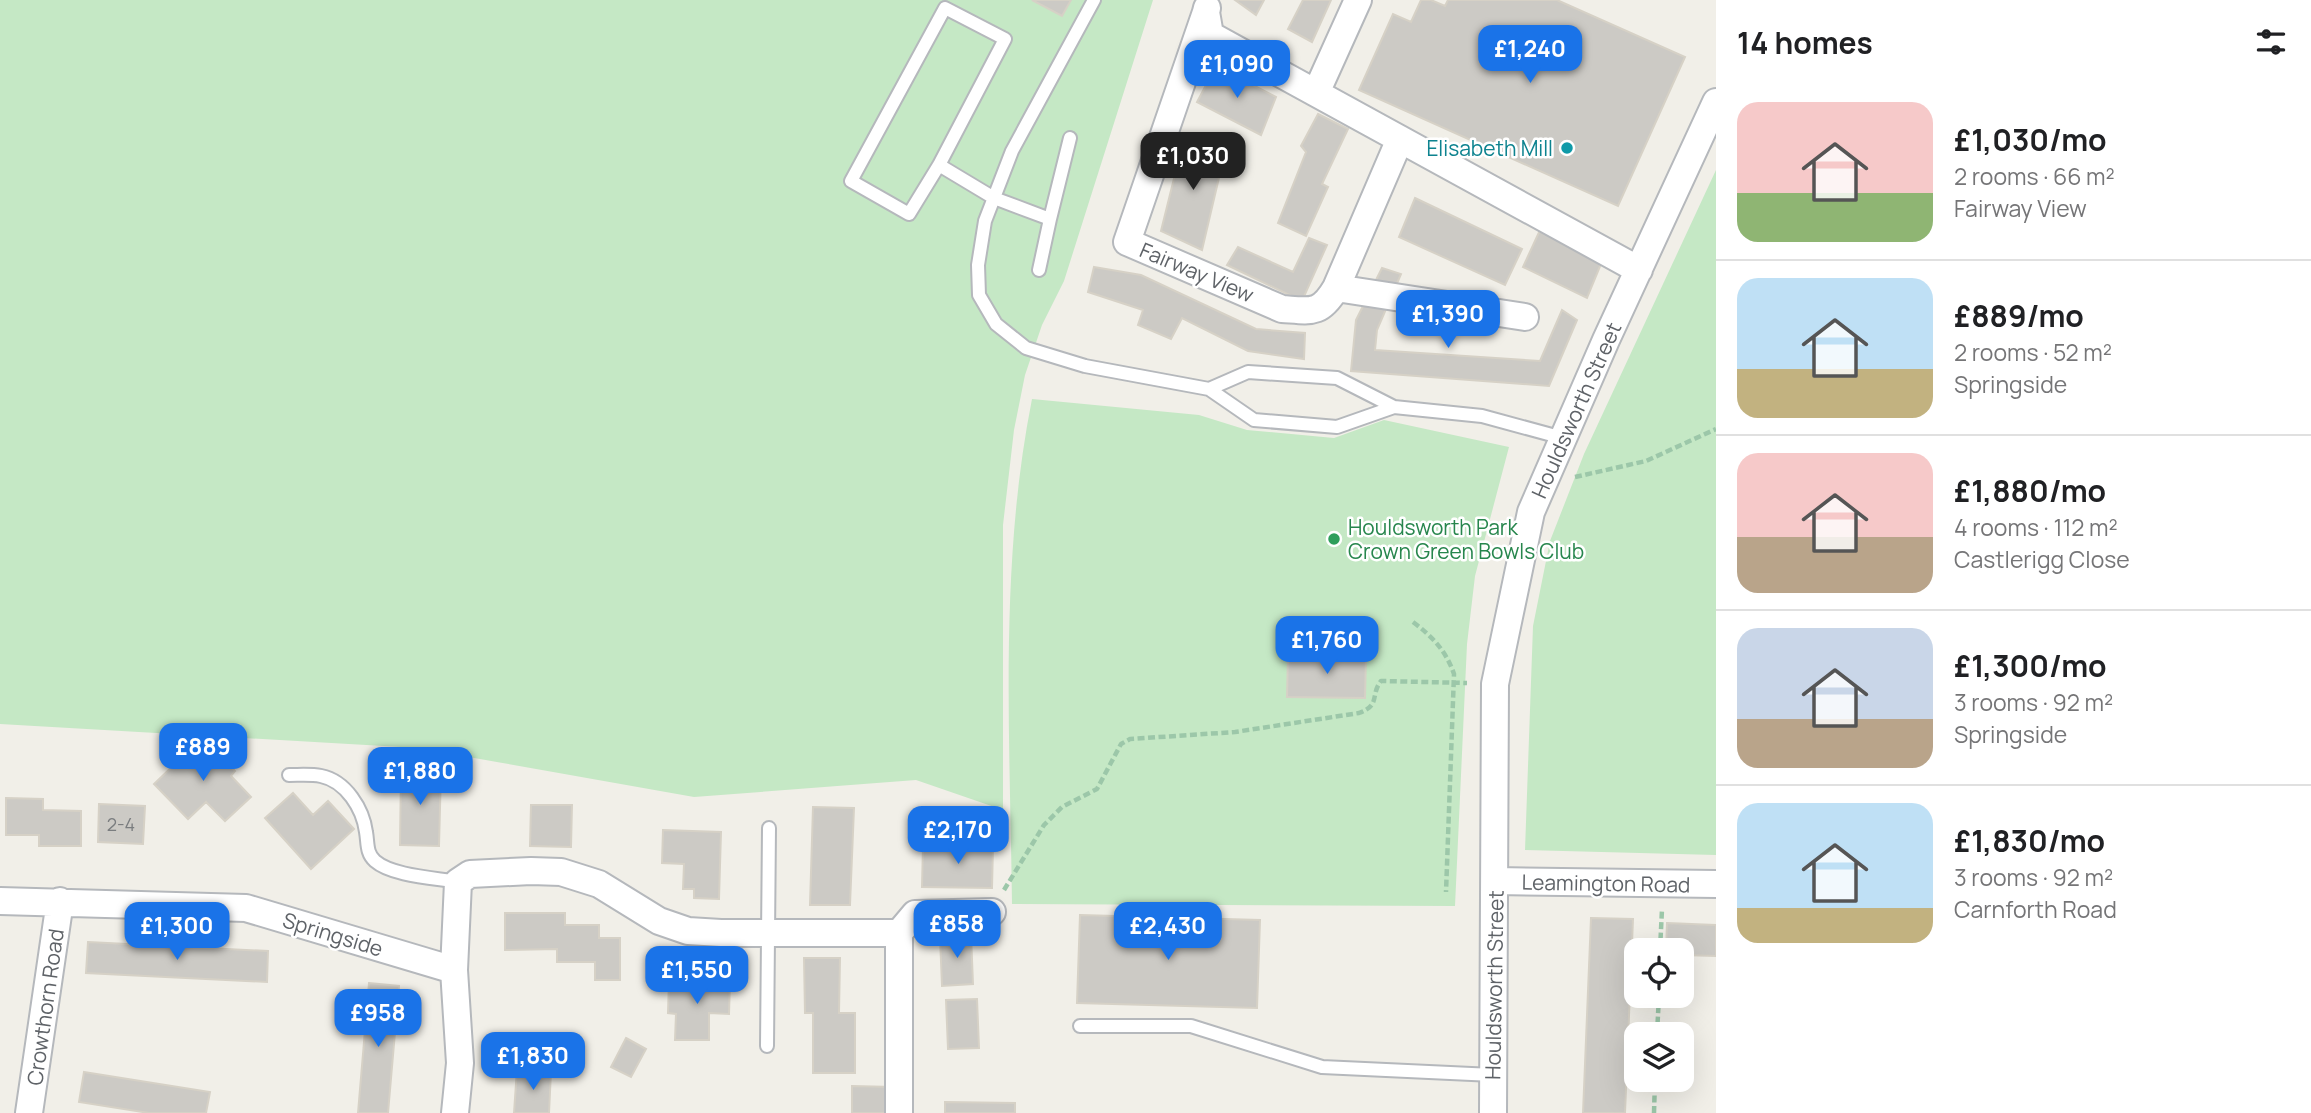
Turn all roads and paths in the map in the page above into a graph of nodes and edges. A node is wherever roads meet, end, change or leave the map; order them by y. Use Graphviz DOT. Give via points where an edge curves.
graph roads {
  1 [pos="1094,0"];
  2 [pos="1357,0"];
  3 [pos="1209,6"];
  4 [pos="1316,93"];
  5 [pos="1716,102"];
  6 [pos="1070,138"];
  7 [pos="1400,139"];
  8 [pos="939,165"];
  9 [pos="994,198"];
  10 [pos="1050,219"];
  11 [pos="1039,270"];
  12 [pos="1639,270"];
  13 [pos="1336,288"];
  14 [pos="1525,317"];
  15 [pos="1209,389"];
  16 [pos="1394,407"];
  17 [pos="1716,429"];
  18 [pos="1563,438"];
  19 [pos="1546,479"];
  20 [pos="1413,622"];
  21 [pos="1455,683"];
  22 [pos="1495,684"];
  23 [pos="289,775"];
  24 [pos="769,828"];
  25 [pos="1495,881"];
  26 [pos="458,882"];
  27 [pos="1663,884"];
  28 [pos="1716,884"];
  29 [pos="1446,892"];
  30 [pos="0,901"];
  31 [pos="60,901"];
  32 [pos="992,912"];
  33 [pos="769,933"];
  34 [pos="899,933"];
  35 [pos="1661,938"];
  36 [pos="454,970"];
  37 [pos="1080,1026"];
  38 [pos="767,1046"];
  39 [pos="1493,1075"];
  40 [pos="1655,1092"];
  41 [pos="29,1113"];
  42 [pos="455,1113"];
  43 [pos="899,1113"];
  44 [pos="1493,1113"];
  45 [pos="1654,1113"];
  1 -- 9 [label="lane" via="1012,151"];
  2 -- 4 [label="street"];
  3 -- 4 [label="street" via="1210,35"];
  3 -- 13 [label="street, Fairway View" via="1127,242 1282,309 1310,311 1327,303"];
  4 -- 7 [label="street"];
  5 -- 12 [label="street, Houldsworth Street"];
  6 -- 10 [label="lane"];
  7 -- 12 [label="street"];
  7 -- 13 [label="street, Fairway View"];
  8 -- 8 [label="lane" via="909,214 851,180 945,8 1005,39"];
  8 -- 9 [label="lane"];
  9 -- 10 [label="lane"];
  9 -- 15 [label="lane" via="978,265 979,295 996,324 1026,348 1085,366"];
  10 -- 11 [label="lane"];
  12 -- 18 [label="street, Houldsworth Street"];
  13 -- 14 [label="street"];
  15 -- 16 [label="lane" via="1248,372 1337,378"];
  15 -- 16 [label="lane" via="1254,420 1337,427"];
  16 -- 18 [label="lane" via="1482,416"];
  17 -- 19 [label="path" via="1646,461 1578,477"];
  18 -- 19 [label="street, Houldsworth Street"];
  19 -- 22 [label="street, Houldsworth Street" via="1531,512"];
  20 -- 21 [label="path" via="1434,638 1449,660"];
  21 -- 22 [label="path"];
  21 -- 29 [label="path"];
  21 -- 32 [label="path" via="1381,681 1374,704 1359,713 1234,732 1130,738 1121,744 1097,789 1062,807 1044,825 1004,891 1002,907"];
  22 -- 25 [label="street, Houldsworth Street"];
  23 -- 26 [label="lane" via="320,776 345,790 364,817 368,853 377,863"];
  24 -- 33 [label="lane"];
  25 -- 27 [label="street, Leamington Road"];
  25 -- 39 [label="street, Houldsworth Street"];
  26 -- 33 [label="street" via="470,874 561,872 599,884 659,921 688,930"];
  26 -- 36 [label="street"];
  27 -- 28 [label="street, Leamington Road"];
  27 -- 35 [label="path"];
  30 -- 31 [label="street, Springside"];
  31 -- 36 [label="street, Springside" via="246,908"];
  31 -- 41 [label="street, Crowthorn Road"];
  32 -- 34 [label="street" via="915,914"];
  33 -- 34 [label="street"];
  33 -- 38 [label="lane"];
  34 -- 43 [label="street"];
  36 -- 42 [label="street" via="460,1063"];
  37 -- 39 [label="lane" via="1191,1026 1322,1067"];
  39 -- 44 [label="street, Houldsworth Street"];
  40 -- 45 [label="path"];
}
